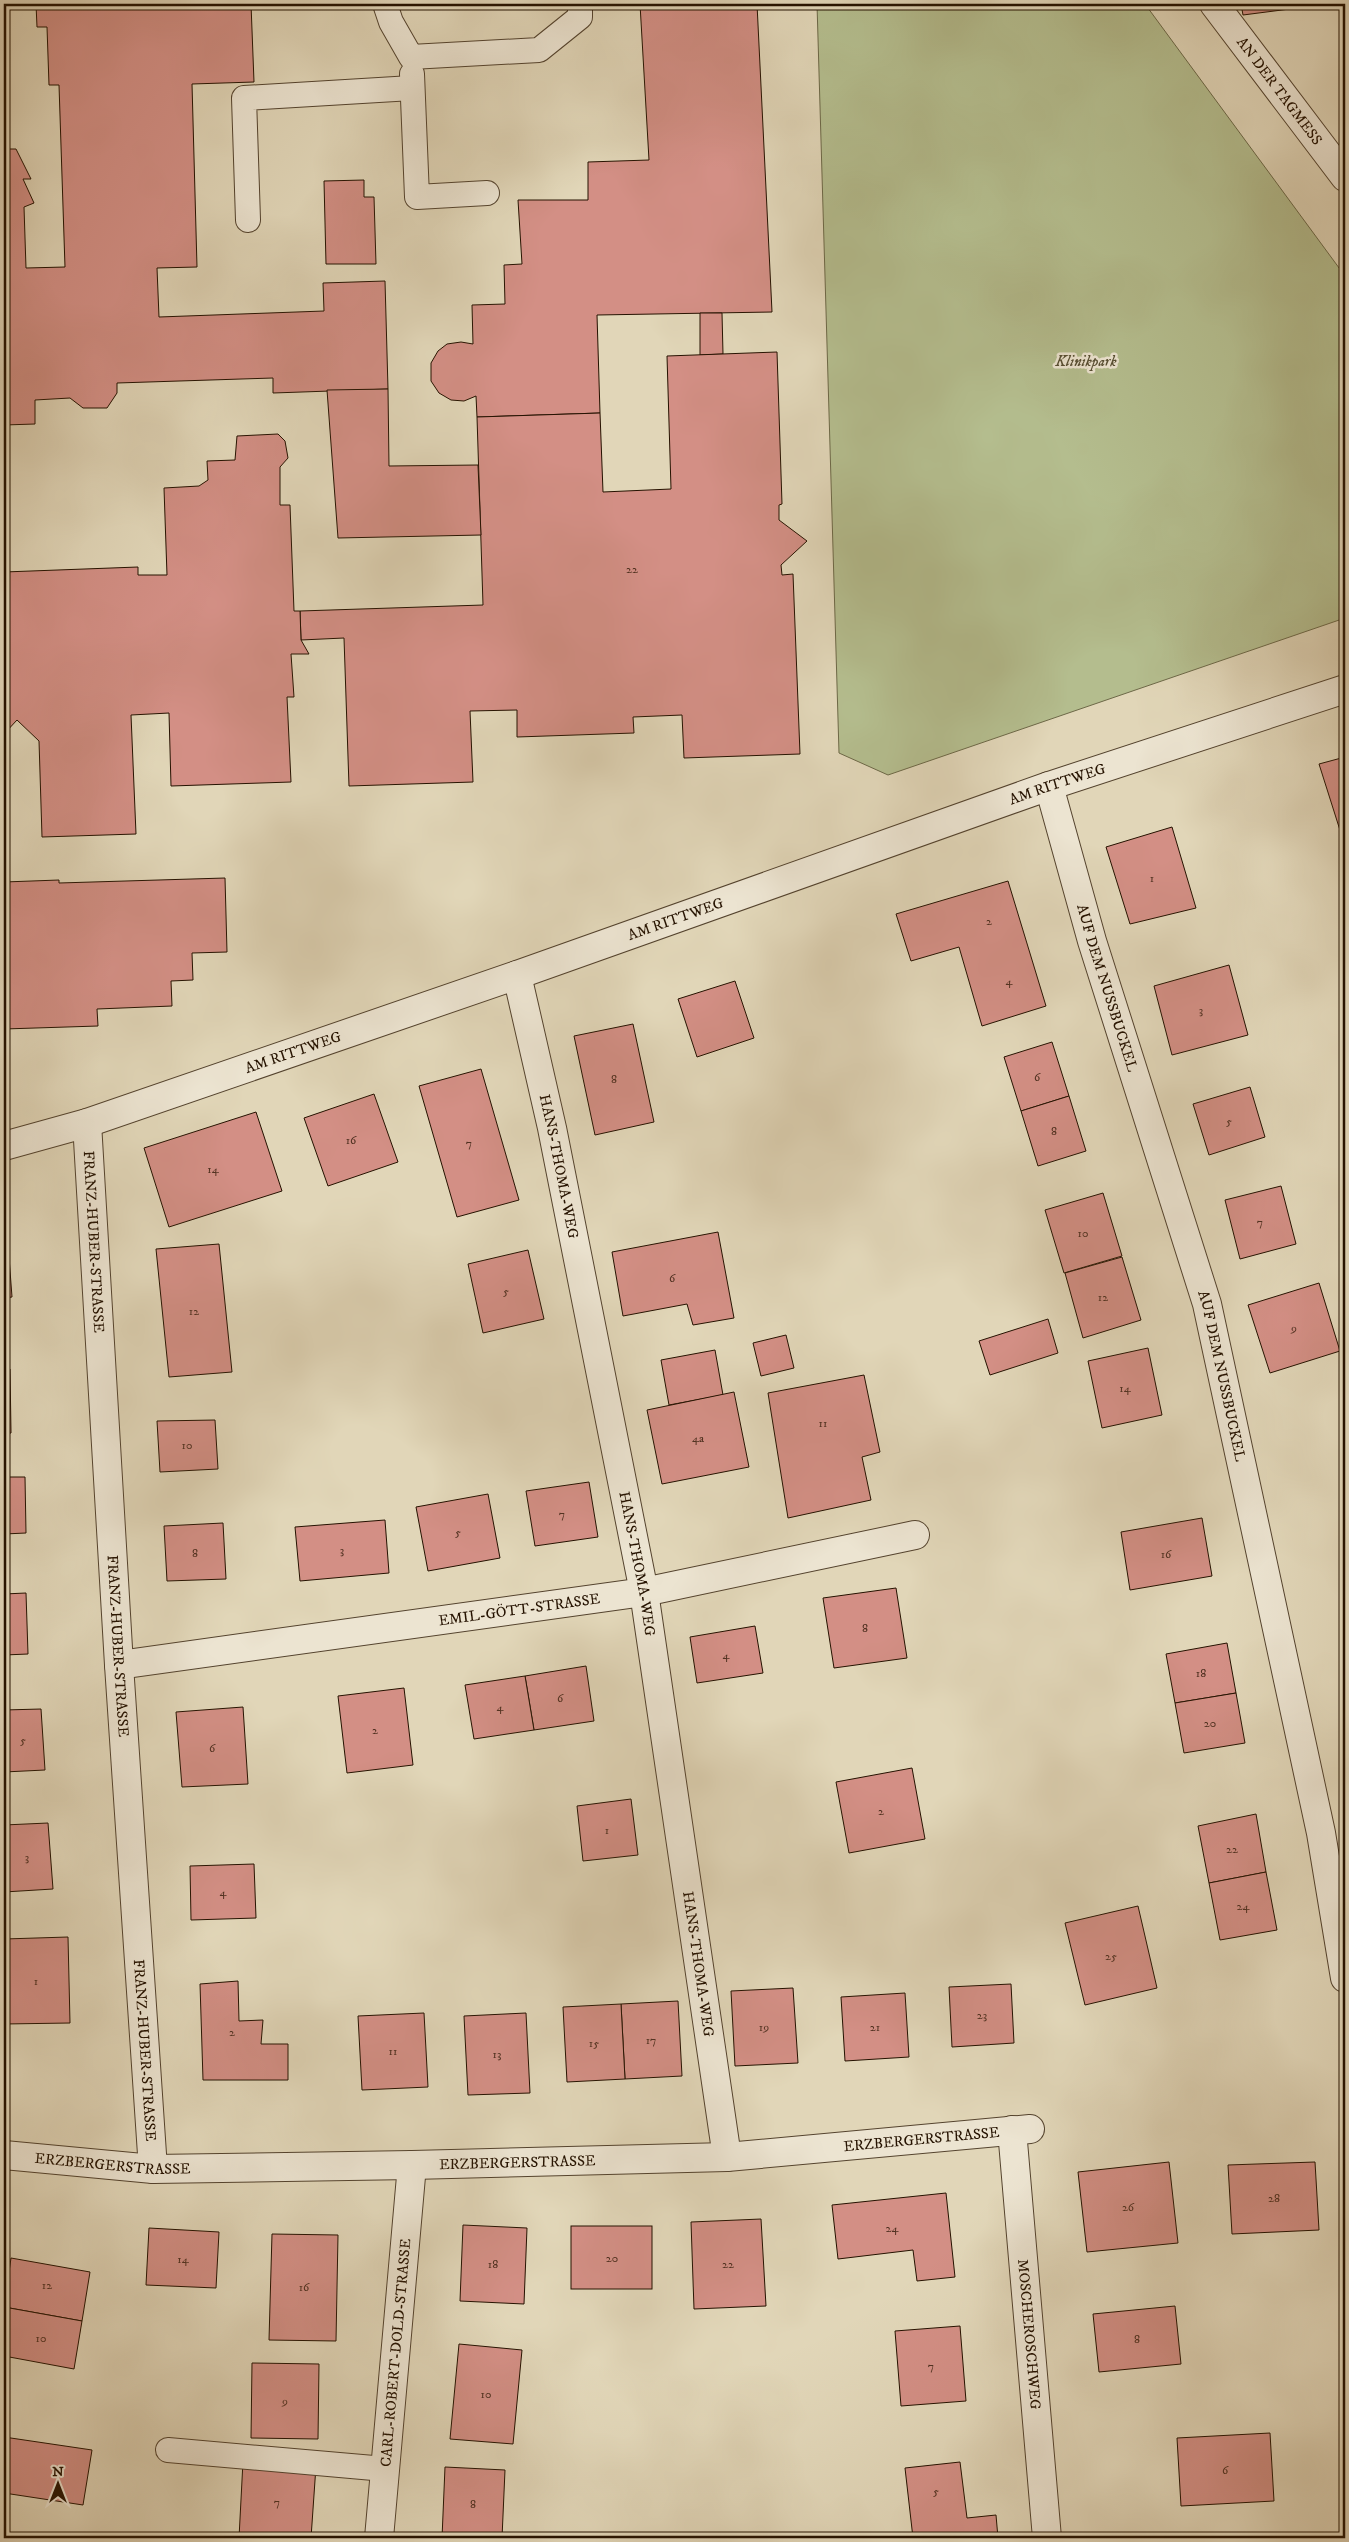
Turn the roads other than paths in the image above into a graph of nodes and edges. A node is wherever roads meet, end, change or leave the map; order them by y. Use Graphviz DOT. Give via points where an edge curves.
graph roads {
  1 [pos="385,4"];
  2 [pos="580,4"];
  3 [pos="1214,4"];
  4 [pos="411,57"];
  5 [pos="412,88"];
  6 [pos="1345,177"];
  7 [pos="487,193"];
  8 [pos="248,220"];
  9 [pos="1345,690"];
  10 [pos="1050,786"];
  11 [pos="518,975"];
  12 [pos="87,1122"];
  13 [pos="4,1146"];
  14 [pos="915,1535"];
  15 [pos="644,1592"];
  16 [pos="119,1665"];
  17 [pos="1345,1978"];
  18 [pos="1021,2130"];
  19 [pos="4,2155"];
  20 [pos="727,2157"];
  21 [pos="412,2166"];
  22 [pos="153,2169"];
  23 [pos="168,2450"];
  24 [pos="385,2469"];
  25 [pos="379,2538"];
  26 [pos="1047,2538"];
  1 -- 4 [label="lane" via="391,22"];
  2 -- 4 [label="lane" via="580,17 539,50"];
  3 -- 6 [label="street, AN DER TAGMESS"];
  4 -- 5 [label="lane"];
  5 -- 7 [label="lane" via="417,197"];
  5 -- 8 [label="lane" via="244,98"];
  9 -- 10 [label="street, AM RITTWEG"];
  10 -- 11 [label="street, AM RITTWEG"];
  10 -- 17 [label="street, AUF DEM NUSSBUCKEL" via="1092,941 1207,1304 1321,1833"];
  11 -- 12 [label="street, AM RITTWEG"];
  11 -- 15 [label="street, HANS-THOMA-WEG" via="552,1128"];
  12 -- 13 [label="street, AM RITTWEG"];
  12 -- 16 [label="street, FRANZ-HUBER-STRASSE"];
  14 -- 15 [label="street, EMIL-GÖTT-STRASSE"];
  15 -- 16 [label="street, EMIL-GÖTT-STRASSE"];
  15 -- 20 [label="street, HANS-THOMA-WEG"];
  16 -- 22 [label="street, FRANZ-HUBER-STRASSE"];
  18 -- 20 [label="street, ERZBERGERSTRASSE"];
  18 -- 26 [label="street, MOSCHEROSCHWEG"];
  19 -- 22 [label="street, ERZBERGERSTRASSE"];
  20 -- 21 [label="street, ERZBERGERSTRASSE"];
  21 -- 22 [label="street, ERZBERGERSTRASSE"];
  21 -- 24 [label="street, CARL-ROBERT-DOLD-STRASSE"];
  23 -- 24 [label="lane"];
  24 -- 25 [label="street, CARL-ROBERT-DOLD-STRASSE"];
}
